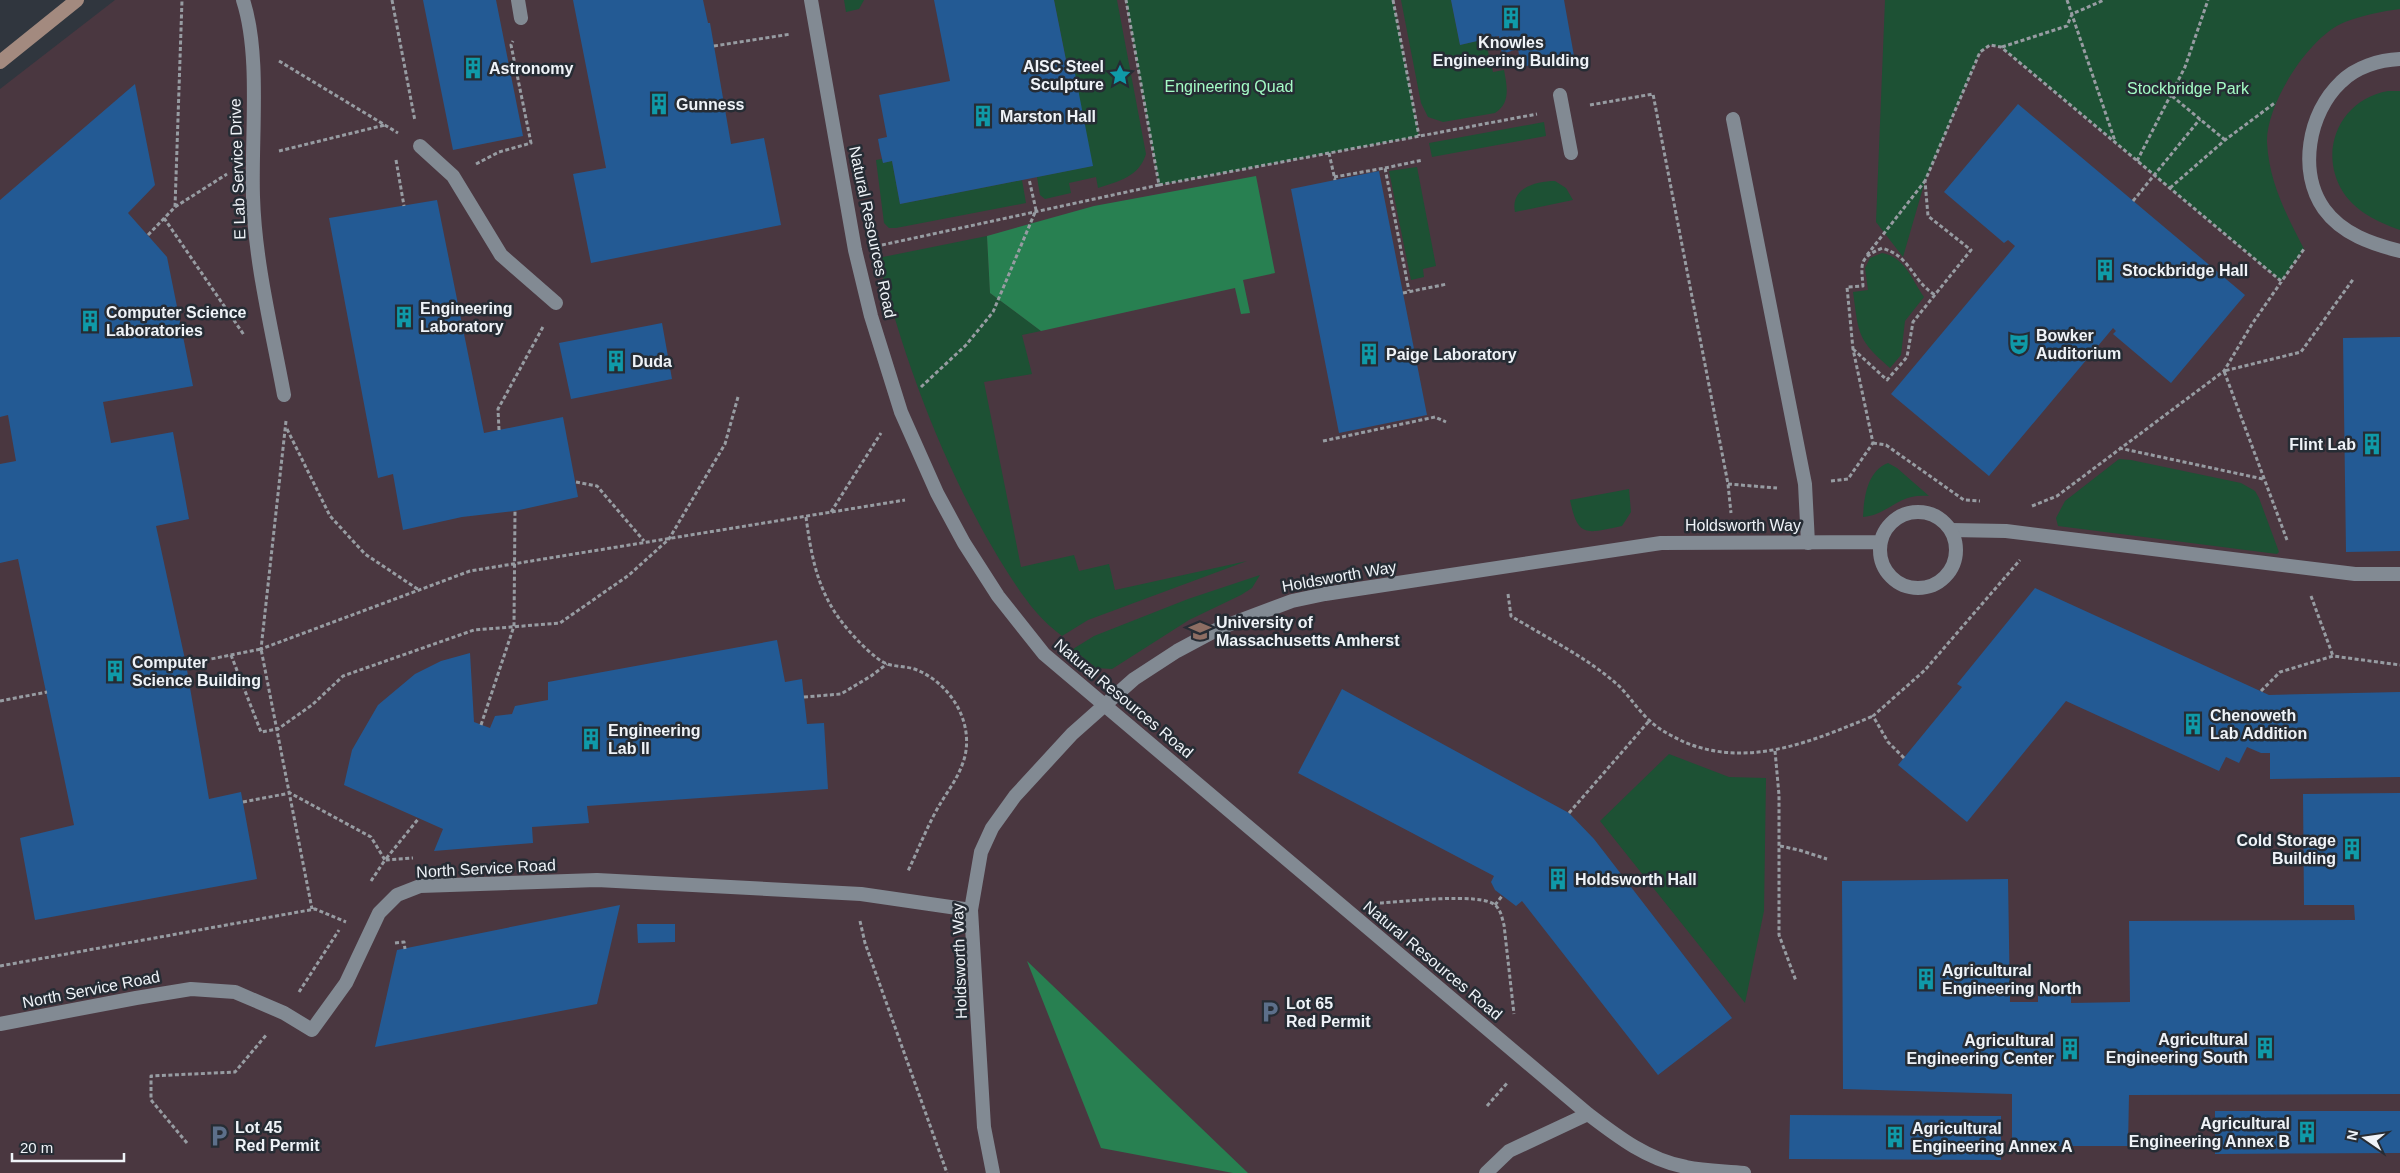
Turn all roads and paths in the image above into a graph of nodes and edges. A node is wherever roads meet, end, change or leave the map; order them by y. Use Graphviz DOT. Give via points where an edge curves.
graph roads {
  1 [pos="78,0"];
  2 [pos="182,0"];
  3 [pos="243,0"];
  4 [pos="392,0"];
  5 [pos="518,0"];
  6 [pos="811,0"];
  7 [pos="1126,0"];
  8 [pos="1393,0"];
  9 [pos="2067,0"];
  10 [pos="2104,0"];
  11 [pos="2208,0"];
  12 [pos="2072,14"];
  13 [pos="521,18"];
  14 [pos="816,30"];
  15 [pos="251,44"];
  16 [pos="714,46"];
  17 [pos="2001,47"];
  18 [pos="2400,59"];
  19 [pos="0,62"];
  20 [pos="1653,94"];
  21 [pos="1560,95"];
  22 [pos="2172,96"];
  23 [pos="2276,102"];
  24 [pos="1733,119"];
  25 [pos="2200,119"];
  26 [pos="386,125"];
  27 [pos="2225,140"];
  28 [pos="2116,143"];
  29 [pos="420,146"];
  30 [pos="1571,152"];
  31 [pos="1329,153"];
  32 [pos="253,157"];
  33 [pos="1423,160"];
  34 [pos="2137,161"];
  35 [pos="1385,168"];
  36 [pos="2155,175"];
  37 [pos="453,176"];
  38 [pos="1028,179"];
  39 [pos="1925,181"];
  40 [pos="1159,185"];
  41 [pos="2170,188"];
  42 [pos="2133,201"];
  43 [pos="175,207"];
  44 [pos="1036,210"];
  45 [pos="164,218"];
  46 [pos="148,235"];
  47 [pos="882,245"];
  48 [pos="2304,249"];
  49 [pos="2400,251"];
  50 [pos="1866,255"];
  51 [pos="2354,278"];
  52 [pos="2281,281"];
  53 [pos="1447,284"];
  54 [pos="1409,291"];
  55 [pos="1403,293"];
  56 [pos="1935,295"];
  57 [pos="556,303"];
  58 [pos="246,339"];
  59 [pos="1853,349"];
  60 [pos="2224,371"];
  61 [pos="284,395"];
  62 [pos="738,397"];
  63 [pos="901,412"];
  64 [pos="1446,422"];
  65 [pos="286,428"];
  66 [pos="499,430"];
  67 [pos="1323,441"];
  68 [pos="1873,443"];
  69 [pos="2119,448"];
  70 [pos="2264,479"];
  71 [pos="576,482"];
  72 [pos="1822,482"];
  73 [pos="1728,484"];
  74 [pos="1777,488"];
  75 [pos="905,500"];
  76 [pos="1983,502"];
  77 [pos="514,511"];
  78 [pos="830,513"];
  79 [pos="1731,513"];
  80 [pos="2029,514"];
  81 [pos="806,517"];
  82 [pos="1951,530"];
  83 [pos="668,539"];
  84 [pos="645,541"];
  85 [pos="1881,542"];
  86 [pos="1808,543"];
  87 [pos="2023,557"];
  88 [pos="515,564"];
  89 [pos="2298,568"];
  90 [pos="2400,574"];
  91 [pos="1508,588"];
  92 [pos="419,590"];
  93 [pos="514,626"];
  94 [pos="261,649"];
  95 [pos="231,655"];
  96 [pos="2333,656"];
  97 [pos="186,664"];
  98 [pos="887,664"];
  99 [pos="2400,665"];
  100 [pos="2261,691"];
  101 [pos="47,692"];
  102 [pos="804,696"];
  103 [pos="0,701"];
  104 [pos="1102,706"];
  105 [pos="1873,716"];
  106 [pos="1650,721"];
  107 [pos="481,724"];
  108 [pos="278,729"];
  109 [pos="1775,751"];
  110 [pos="1904,758"];
  111 [pos="290,793"];
  112 [pos="243,802"];
  113 [pos="1569,813"];
  114 [pos="418,818"];
  115 [pos="1780,846"];
  116 [pos="1827,859"];
  117 [pos="908,871"];
  118 [pos="1502,896"];
  119 [pos="1380,903"];
  120 [pos="1495,905"];
  121 [pos="312,909"];
  122 [pos="971,910"];
  123 [pos="859,913"];
  124 [pos="345,921"];
  125 [pos="349,924"];
  126 [pos="387,940"];
  127 [pos="405,949"];
  128 [pos="0,966"];
  129 [pos="1796,981"];
  130 [pos="295,998"];
  131 [pos="1514,1015"];
  132 [pos="0,1024"];
  133 [pos="273,1027"];
  134 [pos="1513,1076"];
  135 [pos="1487,1106"];
  136 [pos="1588,1114"];
  137 [pos="187,1143"];
  138 [pos="947,1173"];
  139 [pos="993,1173"];
  140 [pos="1486,1173"];
  141 [pos="1744,1173"];
  1 -- 19 [label="main road"];
  2 -- 43 [label="path"];
  3 -- 15 [label="street, E Lab Service Drive"];
  4 -- 29 [label="path"];
  5 -- 13 [label="street"];
  6 -- 14 [label="street, Natural Resources Road"];
  7 -- 40 [label="path"];
  8 -- 31 [label="path" via="1419,136"];
  9 -- 12 [label="path"];
  10 -- 12 [label="path"];
  11 -- 22 [label="path"];
  12 -- 17 [label="path" via="2067,26"];
  12 -- 28 [label="path"];
  13 -- 37 [label="path" via="511,45 531,144 499,152"];
  14 -- 16 [label="path"];
  14 -- 63 [label="street, Natural Resources Road" via="855,250 871,316"];
  15 -- 26 [label="path"];
  15 -- 32 [label="street, E Lab Service Drive"];
  17 -- 28 [label="path"];
  17 -- 39 [label="path" via="1990,44 1980,52"];
  18 -- 49 [label="street" via="2360,68 2340,82 2323,106 2313,131 2309,157 2312,185 2324,210 2343,228 2372,244"];
  20 -- 73 [label="path"];
  21 -- 30 [label="street"];
  22 -- 25 [label="path"];
  22 -- 34 [label="path"];
  23 -- 27 [label="path"];
  24 -- 86 [label="street" via="1804,484"];
  25 -- 27 [label="path"];
  25 -- 36 [label="path"];
  26 -- 29 [label="path"];
  26 -- 32 [label="path"];
  27 -- 41 [label="path"];
  28 -- 34 [label="path"];
  29 -- 37 [label="street"];
  31 -- 35 [label="path" via="1334,179"];
  31 -- 40 [label="path"];
  32 -- 43 [label="path"];
  32 -- 61 [label="street, E Lab Service Drive" via="256,243"];
  33 -- 35 [label="path"];
  34 -- 36 [label="path"];
  35 -- 54 [label="path"];
  36 -- 41 [label="path"];
  36 -- 42 [label="path"];
  37 -- 57 [label="street" via="501,255"];
  38 -- 44 [label="path"];
  39 -- 50 [label="path"];
  39 -- 56 [label="path" via="1928,216 1971,250"];
  40 -- 44 [label="path"];
  41 -- 52 [label="path"];
  43 -- 45 [label="path"];
  44 -- 47 [label="path"];
  44 -- 63 [label="path" via="992,312 966,345"];
  45 -- 46 [label="path"];
  45 -- 58 [label="path"];
  48 -- 52 [label="path"];
  50 -- 56 [label="path" via="1882,248 1896,252 1924,288"];
  50 -- 59 [label="path" via="1861,265 1863,286 1847,288"];
  51 -- 60 [label="path" via="2301,352"];
  52 -- 60 [label="path"];
  53 -- 54 [label="path"];
  54 -- 55 [label="path"];
  56 -- 59 [label="path" via="1914,322 1906,358 1887,380"];
  57 -- 66 [label="path" via="498,409"];
  59 -- 68 [label="path"];
  60 -- 69 [label="path"];
  60 -- 70 [label="path"];
  61 -- 65 [label="path"];
  62 -- 83 [label="path" via="724,444"];
  63 -- 78 [label="path" via="876,439"];
  63 -- 104 [label="street, Natural Resources Road" via="937,493 998,596 1044,654"];
  64 -- 67 [label="path" via="1435,417"];
  65 -- 92 [label="path" via="330,516 365,554"];
  65 -- 94 [label="path"];
  68 -- 72 [label="path" via="1848,479"];
  68 -- 76 [label="path" via="1886,445 1964,500"];
  69 -- 70 [label="path"];
  69 -- 80 [label="path" via="2057,496 2030,507"];
  70 -- 89 [label="path"];
  71 -- 84 [label="path" via="597,486"];
  73 -- 74 [label="path"];
  73 -- 79 [label="path"];
  75 -- 78 [label="path"];
  77 -- 88 [label="path"];
  78 -- 81 [label="path"];
  81 -- 83 [label="path"];
  81 -- 98 [label="path" via="811,557 820,587 850,632"];
  82 -- 85 [label="street" via="1937,517 1915,512 1893,521"];
  82 -- 85 [label="street" via="1956,547 1955,560 1940,581 1928,586 1916,588 1892,578 1883,561"];
  82 -- 89 [label="street" via="2006,531"];
  83 -- 84 [label="path"];
  83 -- 93 [label="path" via="628,575 560,623"];
  84 -- 88 [label="path"];
  85 -- 86 [label="street, Holdsworth Way"];
  86 -- 104 [label="street, Holdsworth Way" via="1662,543 1292,601 1220,628 1177,651 1134,679"];
  87 -- 105 [label="path" via="1924,670"];
  88 -- 92 [label="path" via="470,571"];
  88 -- 93 [label="path"];
  89 -- 90 [label="street" via="2356,574"];
  89 -- 96 [label="path"];
  91 -- 106 [label="path" via="1511,616 1582,659 1618,686"];
  92 -- 94 [label="path"];
  93 -- 107 [label="path"];
  93 -- 108 [label="path" via="474,630 343,676"];
  94 -- 95 [label="path"];
  94 -- 108 [label="path"];
  95 -- 97 [label="path"];
  95 -- 108 [label="path" via="261,732"];
  96 -- 99 [label="path"];
  96 -- 100 [label="path" via="2280,672"];
  98 -- 102 [label="path" via="841,694"];
  98 -- 117 [label="path" via="919,671 939,684 954,700 964,719 967,738 956,781 936,812"];
  101 -- 103 [label="path"];
  104 -- 122 [label="street, Holdsworth Way" via="1015,796 992,828 981,852"];
  104 -- 136 [label="street, Natural Resources Road" via="1166,756"];
  105 -- 109 [label="path"];
  105 -- 110 [label="path" via="1888,742"];
  106 -- 109 [label="path" via="1671,736 1717,752 1748,754"];
  106 -- 113 [label="path"];
  108 -- 111 [label="path"];
  109 -- 115 [label="path"];
  111 -- 112 [label="path"];
  111 -- 114 [label="path" via="371,837 384,860"];
  111 -- 121 [label="path"];
  115 -- 116 [label="path"];
  115 -- 129 [label="path" via="1779,935"];
  118 -- 120 [label="path"];
  119 -- 120 [label="path" via="1478,898"];
  120 -- 131 [label="path" via="1504,925"];
  121 -- 124 [label="path"];
  121 -- 128 [label="path"];
  122 -- 132 [label="street, North Service Road" via="861,894 607,880 420,886 397,895 379,913 346,982 312,1030 284,1012 235,992 191,989"];
  122 -- 139 [label="street, Holdsworth Way" via="984,1128"];
  123 -- 138 [label="path" via="865,944"];
  124 -- 125 [label="path"];
  124 -- 130 [label="path"];
  126 -- 127 [label="path" via="404,942"];
  133 -- 137 [label="path" via="235,1072 151,1076 151,1100"];
  134 -- 135 [label="path"];
  136 -- 140 [label="street" via="1510,1152"];
  136 -- 141 [label="street, Natural Resources Road" via="1617,1137 1654,1158 1687,1168"];
}
